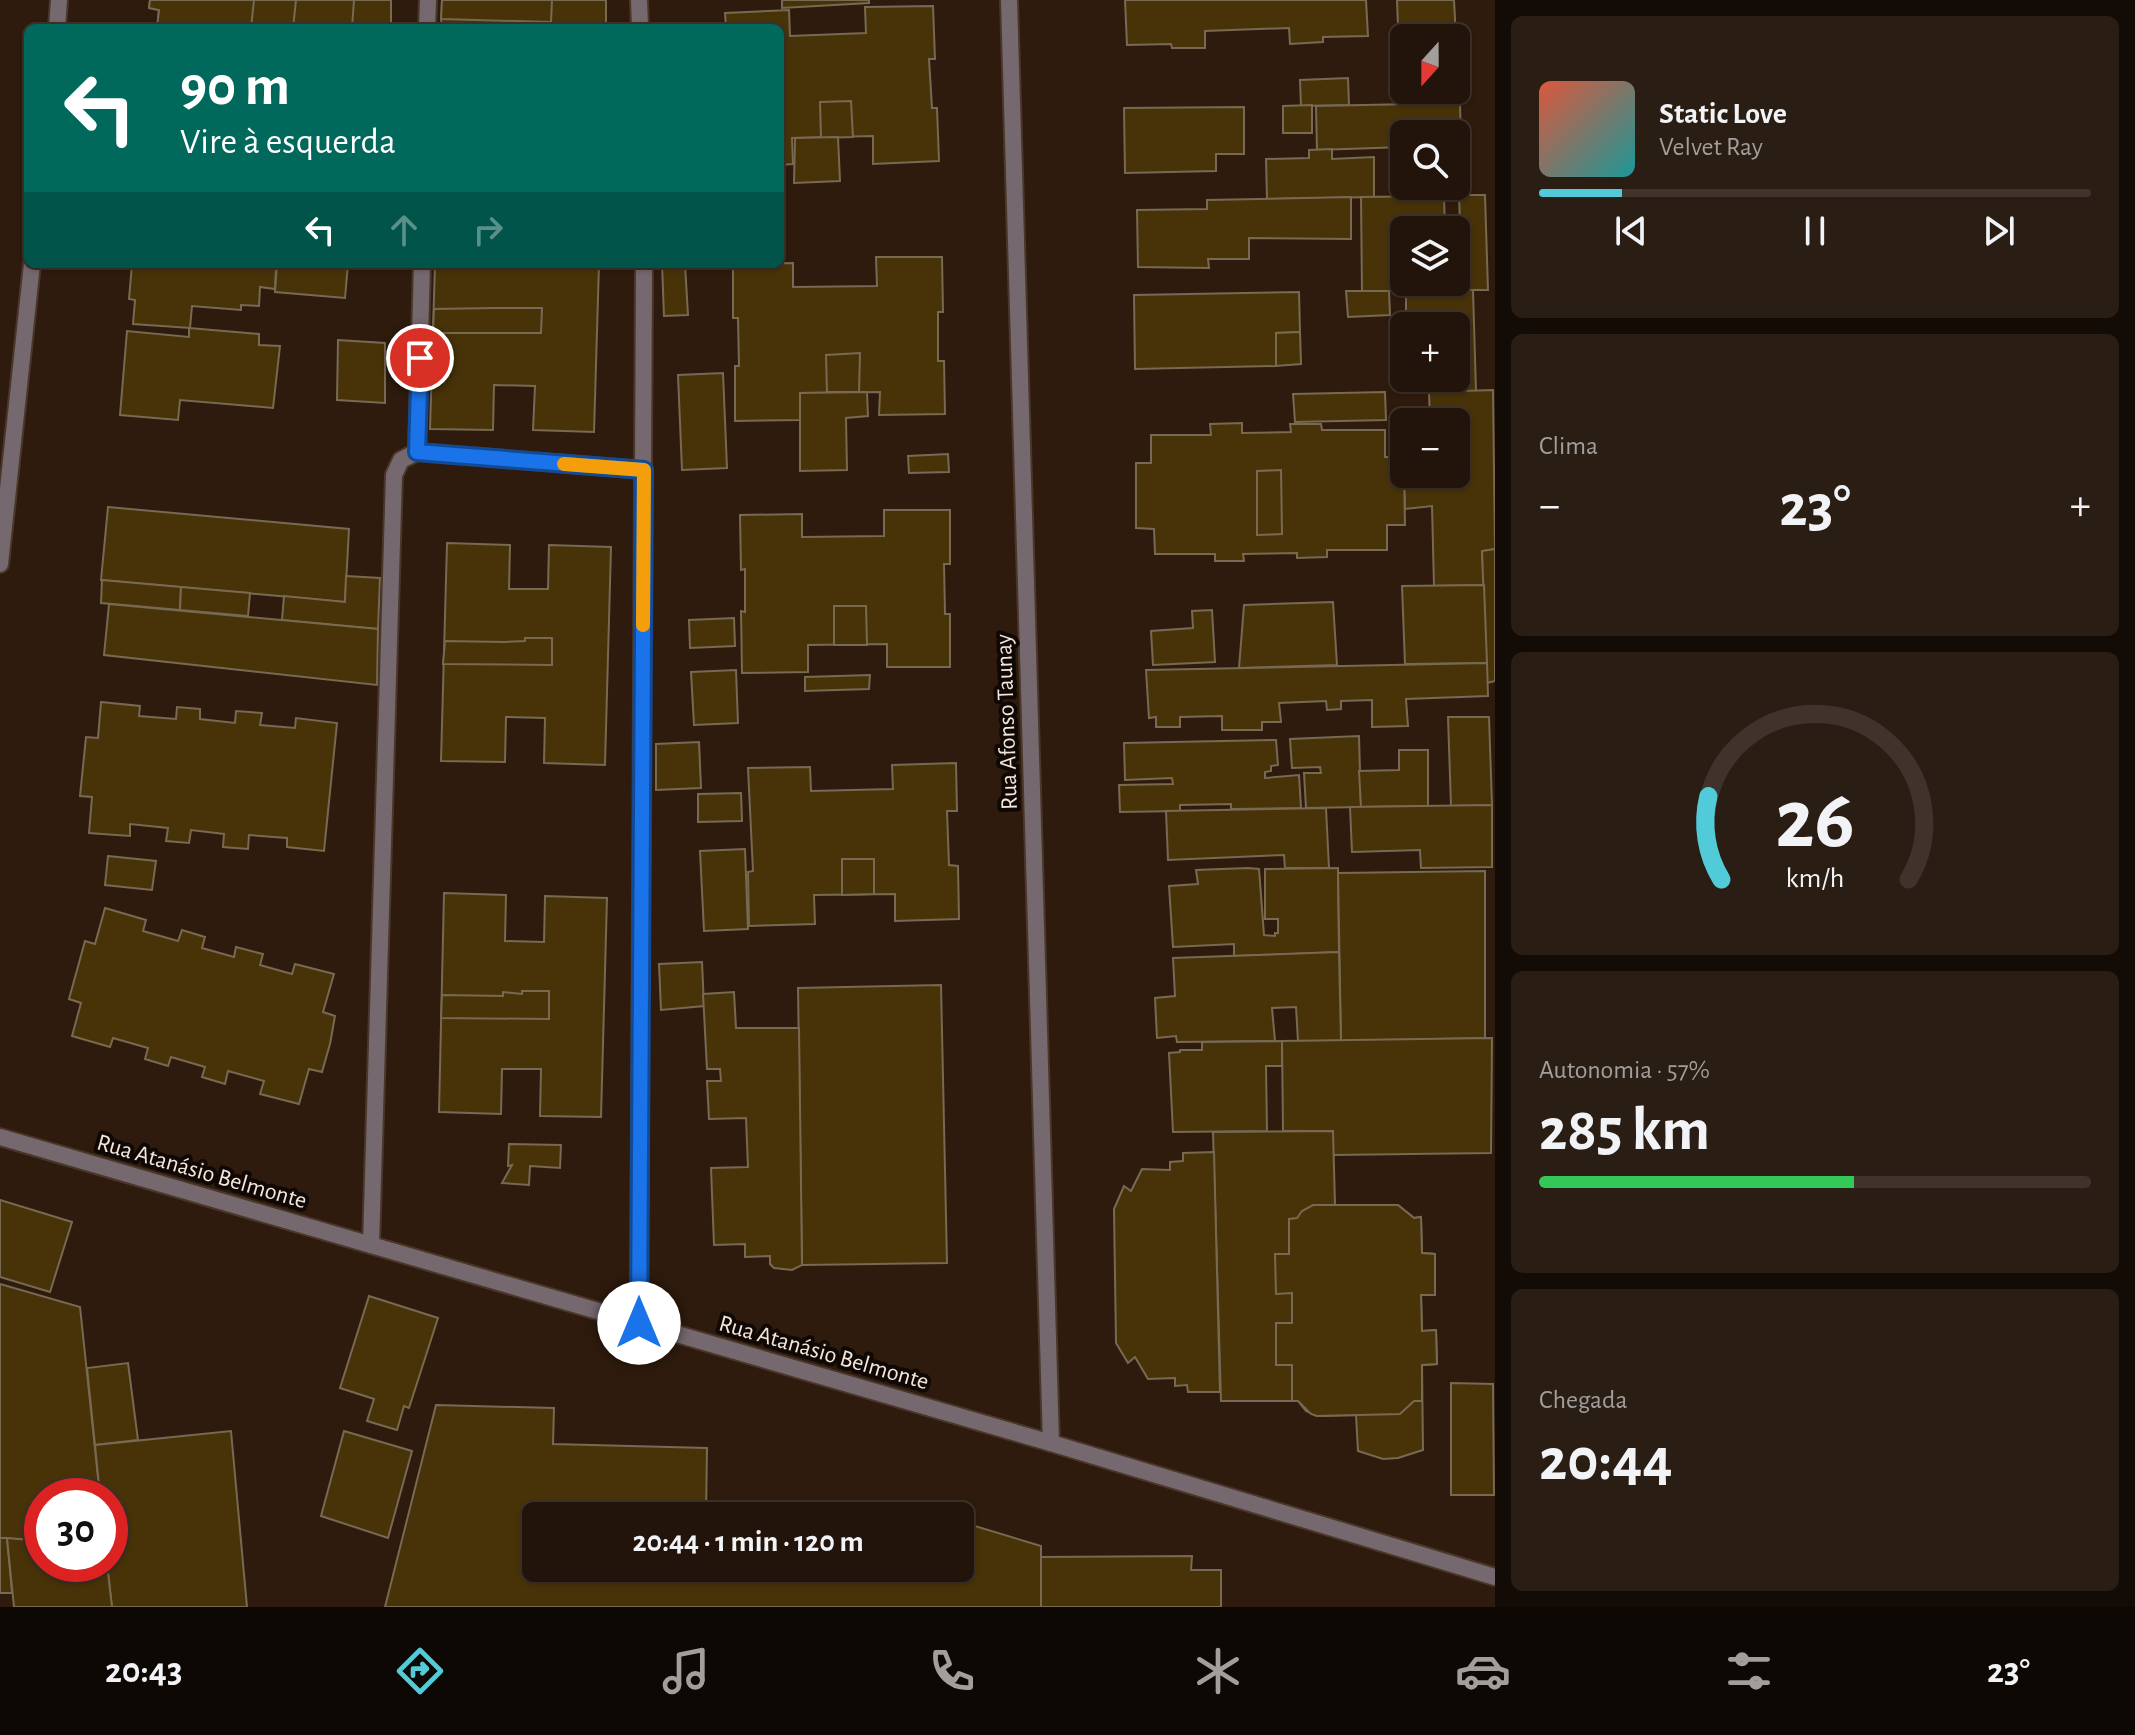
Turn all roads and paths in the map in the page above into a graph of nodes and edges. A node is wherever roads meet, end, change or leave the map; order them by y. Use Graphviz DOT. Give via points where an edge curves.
graph roads {
  1 [pos="59,0"];
  2 [pos="428,0"];
  3 [pos="639,0"];
  4 [pos="1009,0"];
  5 [pos="57,24"];
  6 [pos="427,24"];
  7 [pos="640,24"];
  8 [pos="32,268"];
  9 [pos="422,268"];
  10 [pos="644,268"];
  11 [pos="417,452"];
  12 [pos="644,470"];
  13 [pos="0,564"];
  14 [pos="0,1137"];
  15 [pos="371,1245"];
  16 [pos="639,1323"];
  17 [pos="1051,1443"];
  18 [pos="1495,1577"];
  1 -- 5 [label="street"];
  2 -- 6 [label="street"];
  3 -- 7 [label="street"];
  4 -- 17 [label="street, Rua Afonso Taunay"];
  8 -- 13 [label="street"];
  9 -- 11 [label="street"];
  10 -- 12 [label="street"];
  11 -- 12 [label="street"];
  11 -- 15 [label="street" via="401,460 394,475"];
  12 -- 16 [label="street"];
  14 -- 15 [label="street, Rua Atanásio Belmonte"];
  15 -- 16 [label="street, Rua Atanásio Belmonte"];
  16 -- 17 [label="street, Rua Atanásio Belmonte"];
  17 -- 18 [label="street, Rua Atanásio Belmonte"];
}
